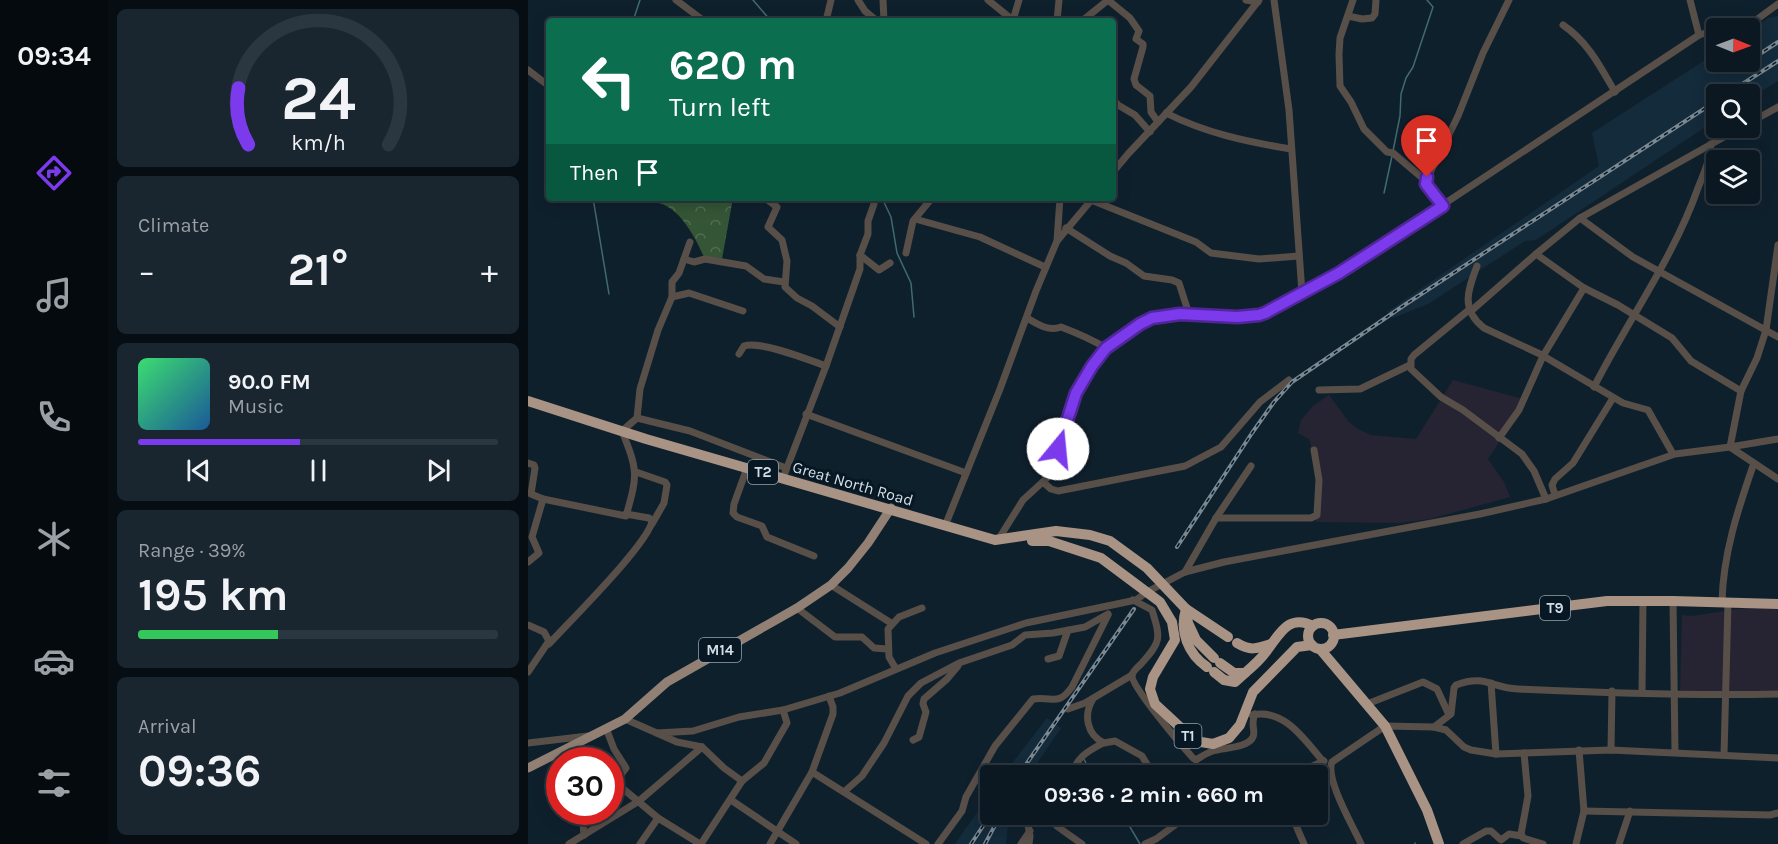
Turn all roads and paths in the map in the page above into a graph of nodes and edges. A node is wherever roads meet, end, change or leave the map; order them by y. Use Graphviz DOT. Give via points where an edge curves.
graph roads {
  1 [pos="676,0"];
  2 [pos="831,0"];
  3 [pos="858,0"];
  4 [pos="884,0"];
  5 [pos="988,0"];
  6 [pos="1011,0"];
  7 [pos="1019,0"];
  8 [pos="1059,0"];
  9 [pos="1108,0"];
  10 [pos="1246,0"];
  11 [pos="1274,0"];
  12 [pos="1353,0"];
  13 [pos="1376,0"];
  14 [pos="1509,0"];
  15 [pos="1690,0"];
  16 [pos="1258,1"];
  17 [pos="1776,3"];
  18 [pos="866,11"];
  19 [pos="1014,11"];
  20 [pos="1348,16"];
  21 [pos="700,18"];
  22 [pos="827,18"];
  23 [pos="863,18"];
  24 [pos="873,18"];
  25 [pos="885,18"];
  26 [pos="1009,18"];
  27 [pos="1013,18"];
  28 [pos="1058,18"];
  29 [pos="1086,18"];
  30 [pos="1758,18"];
  31 [pos="1563,25"];
  32 [pos="1706,32"];
  33 [pos="1699,34"];
  34 [pos="528,70"];
  35 [pos="546,84"];
  36 [pos="1615,92"];
  37 [pos="1116,103"];
  38 [pos="1778,108"];
  39 [pos="1166,113"];
  40 [pos="1760,117"];
  41 [pos="1158,122"];
  42 [pos="1150,132"];
  43 [pos="1722,138"];
  44 [pos="1711,144"];
  45 [pos="1291,149"];
  46 [pos="1116,169"];
  47 [pos="1426,181"];
  48 [pos="769,201"];
  49 [pos="874,201"];
  50 [pos="930,201"];
  51 [pos="1060,201"];
  52 [pos="1090,201"];
  53 [pos="1097,201"];
  54 [pos="1443,206"];
  55 [pos="1580,218"];
  56 [pos="915,219"];
  57 [pos="1066,228"];
  58 [pos="1057,241"];
  59 [pos="690,242"];
  60 [pos="1778,245"];
  61 [pos="906,253"];
  62 [pos="1536,254"];
  63 [pos="860,255"];
  64 [pos="1299,256"];
  65 [pos="684,259"];
  66 [pos="890,262"];
  67 [pos="1477,266"];
  68 [pos="1045,267"];
  69 [pos="1659,270"];
  70 [pos="784,282"];
  71 [pos="1584,288"];
  72 [pos="1302,293"];
  73 [pos="672,297"];
  74 [pos="1470,310"];
  75 [pos="743,311"];
  76 [pos="1189,314"];
  77 [pos="1634,315"];
  78 [pos="1027,318"];
  79 [pos="840,327"];
  80 [pos="1766,330"];
  81 [pos="1778,337"];
  82 [pos="1106,348"];
  83 [pos="739,354"];
  84 [pos="1544,356"];
  85 [pos="1410,365"];
  86 [pos="826,366"];
  87 [pos="1289,381"];
  88 [pos="1593,387"];
  89 [pos="1319,390"];
  90 [pos="1741,391"];
  91 [pos="1613,398"];
  92 [pos="528,401"];
  93 [pos="806,414"];
  94 [pos="637,418"];
  95 [pos="622,431"];
  96 [pos="1499,438"];
  97 [pos="1778,439"];
  98 [pos="1730,447"];
  99 [pos="1314,450"];
  100 [pos="1673,454"];
  101 [pos="528,463"];
  102 [pos="1754,463"];
  103 [pos="1251,466"];
  104 [pos="747,468"];
  105 [pos="636,472"];
  106 [pos="784,473"];
  107 [pos="966,473"];
  108 [pos="1778,478"];
  109 [pos="1043,482"];
  110 [pos="1555,495"];
  111 [pos="543,499"];
  112 [pos="1546,499"];
  113 [pos="891,508"];
  114 [pos="626,514"];
  115 [pos="1216,518"];
  116 [pos="652,524"];
  117 [pos="945,526"];
  118 [pos="998,540"];
  119 [pos="814,556"];
  120 [pos="528,562"];
  121 [pos="1185,572"];
  122 [pos="1162,583"];
  123 [pos="831,585"];
  124 [pos="1147,592"];
  125 [pos="1133,600"];
  126 [pos="1643,600"];
  127 [pos="1673,601"];
  128 [pos="1725,602"];
  129 [pos="1113,603"];
  130 [pos="1778,604"];
  131 [pos="796,608"];
  132 [pos="922,608"];
  133 [pos="1186,609"];
  134 [pos="1108,614"];
  135 [pos="891,623"];
  136 [pos="528,625"];
  137 [pos="1313,626"];
  138 [pos="1068,630"];
  139 [pos="1334,635"];
  140 [pos="549,644"];
  141 [pos="1271,644"];
  142 [pos="1316,647"];
  143 [pos="887,649"];
  144 [pos="1048,659"];
  145 [pos="959,663"];
  146 [pos="896,669"];
  147 [pos="528,672"];
  148 [pos="1132,675"];
  149 [pos="1491,683"];
  150 [pos="1612,691"];
  151 [pos="1642,692"];
  152 [pos="1675,693"];
  153 [pos="1778,694"];
  154 [pos="1726,695"];
  155 [pos="829,696"];
  156 [pos="1093,699"];
  157 [pos="1367,704"];
  158 [pos="1068,708"];
  159 [pos="783,710"];
  160 [pos="1255,714"];
  161 [pos="1449,715"];
  162 [pos="1244,718"];
  163 [pos="625,719"];
  164 [pos="1385,726"];
  165 [pos="1434,727"];
  166 [pos="606,728"];
  167 [pos="657,733"];
  168 [pos="592,735"];
  169 [pos="913,740"];
  170 [pos="528,743"];
  171 [pos="1103,743"];
  172 [pos="613,747"];
  173 [pos="702,747"];
  174 [pos="1579,750"];
  175 [pos="1611,750"];
  176 [pos="1675,752"];
  177 [pos="1524,753"];
  178 [pos="1496,754"];
  179 [pos="1724,755"];
  180 [pos="1778,758"];
  181 [pos="1322,760"];
  182 [pos="1332,762"];
  183 [pos="1076,765"];
  184 [pos="1147,765"];
  185 [pos="1312,765"];
  186 [pos="528,768"];
  187 [pos="812,772"];
  188 [pos="742,782"];
  189 [pos="624,791"];
  190 [pos="845,791"];
  191 [pos="730,800"];
  192 [pos="639,801"];
  193 [pos="1584,811"];
  194 [pos="1630,811"];
  195 [pos="1778,813"];
  196 [pos="658,818"];
  197 [pos="583,825"];
  198 [pos="1029,825"];
  199 [pos="1058,825"];
  200 [pos="1061,825"];
  201 [pos="1171,825"];
  202 [pos="1296,825"];
  203 [pos="778,830"];
  204 [pos="1030,831"];
  205 [pos="1066,832"];
  206 [pos="584,835"];
  207 [pos="1522,836"];
  208 [pos="569,844"];
  209 [pos="640,844"];
  210 [pos="701,844"];
  211 [pos="770,844"];
  212 [pos="796,844"];
  213 [pos="926,844"];
  214 [pos="938,844"];
  215 [pos="1021,844"];
  216 [pos="1029,844"];
  217 [pos="1082,844"];
  218 [pos="1145,844"];
  219 [pos="1304,844"];
  220 [pos="1361,844"];
  221 [pos="1439,844"];
  222 [pos="1463,844"];
  223 [pos="1543,844"];
  224 [pos="1576,844"];
  225 [pos="1619,844"];
  1 -- 21 [label="street"];
  2 -- 22 [label="street"];
  3 -- 18 [label="street"];
  4 -- 25 [label="street"];
  5 -- 26 [label="street"];
  6 -- 19 [label="street"];
  7 -- 19 [label="street"];
  8 -- 28 [label="street"];
  9 -- 29 [label="street"];
  9 -- 41 [label="street" via="1139,31 1136,39 1143,46 1134,80 1149,96 1152,114"];
  10 -- 16 [label="street"];
  11 -- 45 [label="street" via="1290,110"];
  12 -- 20 [label="street"];
  13 -- 20 [label="street" via="1372,18"];
  14 -- 47 [label="street"];
  15 -- 33 [label="street"];
  16 -- 39 [label="street"];
  17 -- 30 [label="street"];
  18 -- 23 [label="street"];
  18 -- 24 [label="street"];
  19 -- 27 [label="street"];
  20 -- 47 [label="street" via="1340,46 1340,86 1364,129"];
  31 -- 36 [label="street" via="1584,42"];
  32 -- 33 [label="street"];
  33 -- 36 [label="street"];
  34 -- 35 [label="street"];
  36 -- 54 [label="street"];
  37 -- 42 [label="street" via="1135,115"];
  38 -- 40 [label="street"];
  39 -- 41 [label="street"];
  39 -- 45 [label="street" via="1200,129"];
  41 -- 42 [label="street"];
  42 -- 46 [label="street"];
  43 -- 44 [label="street"];
  44 -- 55 [label="street"];
  44 -- 69 [label="street" via="1689,213"];
  45 -- 64 [label="street"];
  47 -- 54 [label="street"];
  48 -- 70 [label="street" via="777,207 768,227 782,240 787,263"];
  49 -- 63 [label="street"];
  50 -- 56 [label="street"];
  51 -- 58 [label="street"];
  52 -- 57 [label="street"];
  53 -- 64 [label="street" via="1196,242 1211,253 1259,259"];
  54 -- 72 [label="street"];
  55 -- 62 [label="street"];
  55 -- 69 [label="street" via="1616,246"];
  56 -- 61 [label="street"];
  56 -- 68 [label="street" via="981,237"];
  57 -- 58 [label="street"];
  57 -- 76 [label="street" via="1144,276 1179,283"];
  58 -- 68 [label="street"];
  59 -- 65 [label="street"];
  60 -- 80 [label="street"];
  62 -- 71 [label="street"];
  62 -- 74 [label="street"];
  63 -- 66 [label="street" via="879,270"];
  63 -- 79 [label="street" via="860,269"];
  64 -- 72 [label="street"];
  65 -- 70 [label="street" via="746,266 764,279"];
  65 -- 73 [label="street" via="672,282"];
  67 -- 74 [label="street" via="1466,296"];
  68 -- 78 [label="street"];
  69 -- 77 [label="street"];
  69 -- 80 [label="street"];
  70 -- 79 [label="street" via="794,296"];
  71 -- 77 [label="street"];
  71 -- 84 [label="street"];
  72 -- 76 [label="street" via="1259,315"];
  73 -- 75 [label="street" via="688,293"];
  73 -- 94 [label="street" via="640,389"];
  74 -- 84 [label="street" via="1484,328"];
  74 -- 85 [label="street" via="1413,355"];
  76 -- 82 [label="street" via="1152,318"];
  77 -- 88 [label="street"];
  77 -- 90 [label="street" via="1672,338 1703,370"];
  78 -- 82 [label="street" via="1049,329 1060,327 1089,337"];
  78 -- 107 [label="street"];
  79 -- 86 [label="street"];
  80 -- 81 [label="street"];
  80 -- 90 [label="street"];
  82 -- 109 [label="street" via="1076,393"];
  83 -- 86 [label="street" via="744,346 752,344"];
  84 -- 88 [label="street"];
  84 -- 96 [label="street" via="1519,410"];
  85 -- 89 [label="street" via="1360,389"];
  85 -- 96 [label="street" via="1440,397"];
  86 -- 93 [label="street"];
  87 -- 109 [label="street" via="1260,402 1221,447 1185,466 1058,491"];
  88 -- 91 [label="street"];
  90 -- 98 [label="street"];
  91 -- 100 [label="street" via="1648,410"];
  91 -- 110 [label="street" via="1576,457 1554,478"];
  92 -- 95 [label="highway, Great North Road / T2"];
  93 -- 106 [label="street"];
  93 -- 107 [label="street"];
  94 -- 95 [label="street"];
  94 -- 106 [label="street" via="690,431"];
  95 -- 104 [label="highway, Great North Road / T2"];
  95 -- 105 [label="street"];
  96 -- 112 [label="street" via="1530,464"];
  97 -- 98 [label="street"];
  98 -- 100 [label="street"];
  98 -- 102 [label="street"];
  99 -- 115 [label="street" via="1320,480 1317,515"];
  100 -- 110 [label="street"];
  101 -- 111 [label="street" via="535,468 531,494"];
  102 -- 108 [label="street"];
  102 -- 128 [label="street" via="1725,560"];
  103 -- 115 [label="street"];
  104 -- 106 [label="highway, Great North Road / T2"];
  104 -- 119 [label="street" via="733,513 762,526 766,537"];
  105 -- 114 [label="street"];
  105 -- 116 [label="street" via="667,485 664,503"];
  106 -- 113 [label="highway, Great North Road / T2"];
  107 -- 117 [label="street"];
  109 -- 118 [label="street" via="1023,500"];
  110 -- 112 [label="street"];
  111 -- 114 [label="street"];
  111 -- 120 [label="street" via="532,537 539,553"];
  112 -- 121 [label="street"];
  113 -- 117 [label="highway, Great North Road / T2"];
  113 -- 123 [label="main road, M14" via="868,543"];
  114 -- 116 [label="street" via="649,518"];
  115 -- 121 [label="street"];
  116 -- 140 [label="street" via="636,550"];
  117 -- 118 [label="highway, Great North Road / T2"];
  118 -- 122 [label="highway" via="1056,531 1090,535 1110,541"];
  118 -- 124 [label="highway" via="1012,545 1044,540 1101,558"];
  121 -- 122 [label="street"];
  122 -- 124 [label="street"];
  122 -- 133 [label="highway"];
  123 -- 131 [label="main road, M14"];
  123 -- 135 [label="street"];
  124 -- 125 [label="street"];
  124 -- 162 [label="highway, T1" via="1160,602 1175,631 1173,646 1151,683 1155,704 1195,741 1213,744 1229,738"];
  125 -- 129 [label="street"];
  125 -- 148 [label="street" via="1152,610 1158,636 1156,647"];
  126 -- 127 [label="highway, T9"];
  126 -- 139 [label="highway, T9" via="1607,601"];
  126 -- 151 [label="street"];
  127 -- 128 [label="highway, T9"];
  127 -- 152 [label="street"];
  128 -- 130 [label="highway, T9"];
  128 -- 154 [label="street"];
  129 -- 134 [label="street"];
  129 -- 146 [label="street" via="1026,623"];
  131 -- 143 [label="street" via="835,638 862,637 874,648"];
  131 -- 163 [label="main road, M14" via="667,682"];
  132 -- 135 [label="street"];
  133 -- 141 [label="highway" via="1248,649"];
  133 -- 141 [label="highway" via="1196,640 1230,682 1245,673"];
  134 -- 138 [label="street" via="1092,625"];
  134 -- 214 [label="street" via="1072,687 1060,700 1033,699 1015,719 991,752 966,796 962,811"];
  135 -- 143 [label="street"];
  136 -- 140 [label="street" via="544,632"];
  137 -- 139 [label="highway" via="1324,624"];
  137 -- 141 [label="highway" via="1292,623"];
  137 -- 142 [label="highway" via="1308,637"];
  138 -- 144 [label="street" via="1059,656"];
  138 -- 145 [label="street" via="1029,633 1012,645"];
  139 -- 142 [label="highway, T1" via="1331,644"];
  140 -- 147 [label="street"];
  142 -- 157 [label="highway"];
  142 -- 162 [label="highway, T1" via="1297,647 1253,692"];
  143 -- 146 [label="street"];
  145 -- 169 [label="street" via="924,699 926,712 919,737"];
  145 -- 190 [label="street" via="913,690 860,779"];
  146 -- 155 [label="street"];
  148 -- 156 [label="street"];
  148 -- 160 [label="street" via="1144,698 1194,759 1252,738"];
  149 -- 150 [label="street" via="1516,689"];
  149 -- 161 [label="street" via="1477,679 1456,685"];
  149 -- 178 [label="street"];
  150 -- 151 [label="street"];
  150 -- 175 [label="street"];
  151 -- 152 [label="street"];
  152 -- 154 [label="street"];
  152 -- 176 [label="street"];
  153 -- 154 [label="street"];
  154 -- 179 [label="street"];
  155 -- 159 [label="street"];
  155 -- 187 [label="street" via="833,714"];
  156 -- 158 [label="street"];
  156 -- 171 [label="street" via="1087,719 1093,735"];
  157 -- 161 [label="street" via="1424,682 1437,688"];
  157 -- 164 [label="highway"];
  159 -- 167 [label="street" via="739,717 693,731"];
  159 -- 188 [label="street" via="786,725 765,763"];
  160 -- 162 [label="street"];
  160 -- 181 [label="street" via="1280,718"];
  161 -- 165 [label="street"];
  163 -- 166 [label="main road, M14"];
  163 -- 167 [label="street"];
  164 -- 165 [label="street"];
  164 -- 182 [label="street"];
  164 -- 221 [label="highway" via="1427,810"];
  165 -- 178 [label="street" via="1448,730 1469,749"];
  166 -- 168 [label="main road, M14"];
  166 -- 172 [label="street"];
  167 -- 173 [label="street"];
  168 -- 170 [label="street"];
  168 -- 186 [label="main road, M14"];
  171 -- 183 [label="street" via="1088,751"];
  171 -- 184 [label="street" via="1115,741 1142,756"];
  173 -- 188 [label="street"];
  173 -- 192 [label="street"];
  174 -- 175 [label="street"];
  174 -- 177 [label="street"];
  174 -- 193 [label="street"];
  175 -- 176 [label="street"];
  176 -- 179 [label="street"];
  177 -- 178 [label="street"];
  177 -- 207 [label="street" via="1528,796"];
  179 -- 180 [label="street"];
  181 -- 182 [label="street"];
  181 -- 185 [label="street"];
  182 -- 220 [label="street" via="1334,784"];
  187 -- 190 [label="street"];
  187 -- 203 [label="street"];
  188 -- 191 [label="street"];
  189 -- 192 [label="street"];
  190 -- 213 [label="street"];
  191 -- 203 [label="street"];
  191 -- 210 [label="street"];
  192 -- 196 [label="street"];
  192 -- 206 [label="street"];
  193 -- 194 [label="street"];
  193 -- 224 [label="street"];
  194 -- 195 [label="street"];
  194 -- 225 [label="street"];
  196 -- 209 [label="street"];
  196 -- 210 [label="street"];
  197 -- 206 [label="street"];
  198 -- 204 [label="street"];
  199 -- 205 [label="street"];
  200 -- 205 [label="street"];
  201 -- 218 [label="street"];
  202 -- 219 [label="street"];
  203 -- 211 [label="street"];
  203 -- 212 [label="street"];
  204 -- 215 [label="street"];
  204 -- 216 [label="street"];
  205 -- 217 [label="street"];
  206 -- 208 [label="street"];
  207 -- 222 [label="street" via="1509,834 1501,840 1486,831"];
  207 -- 223 [label="street"];
}
